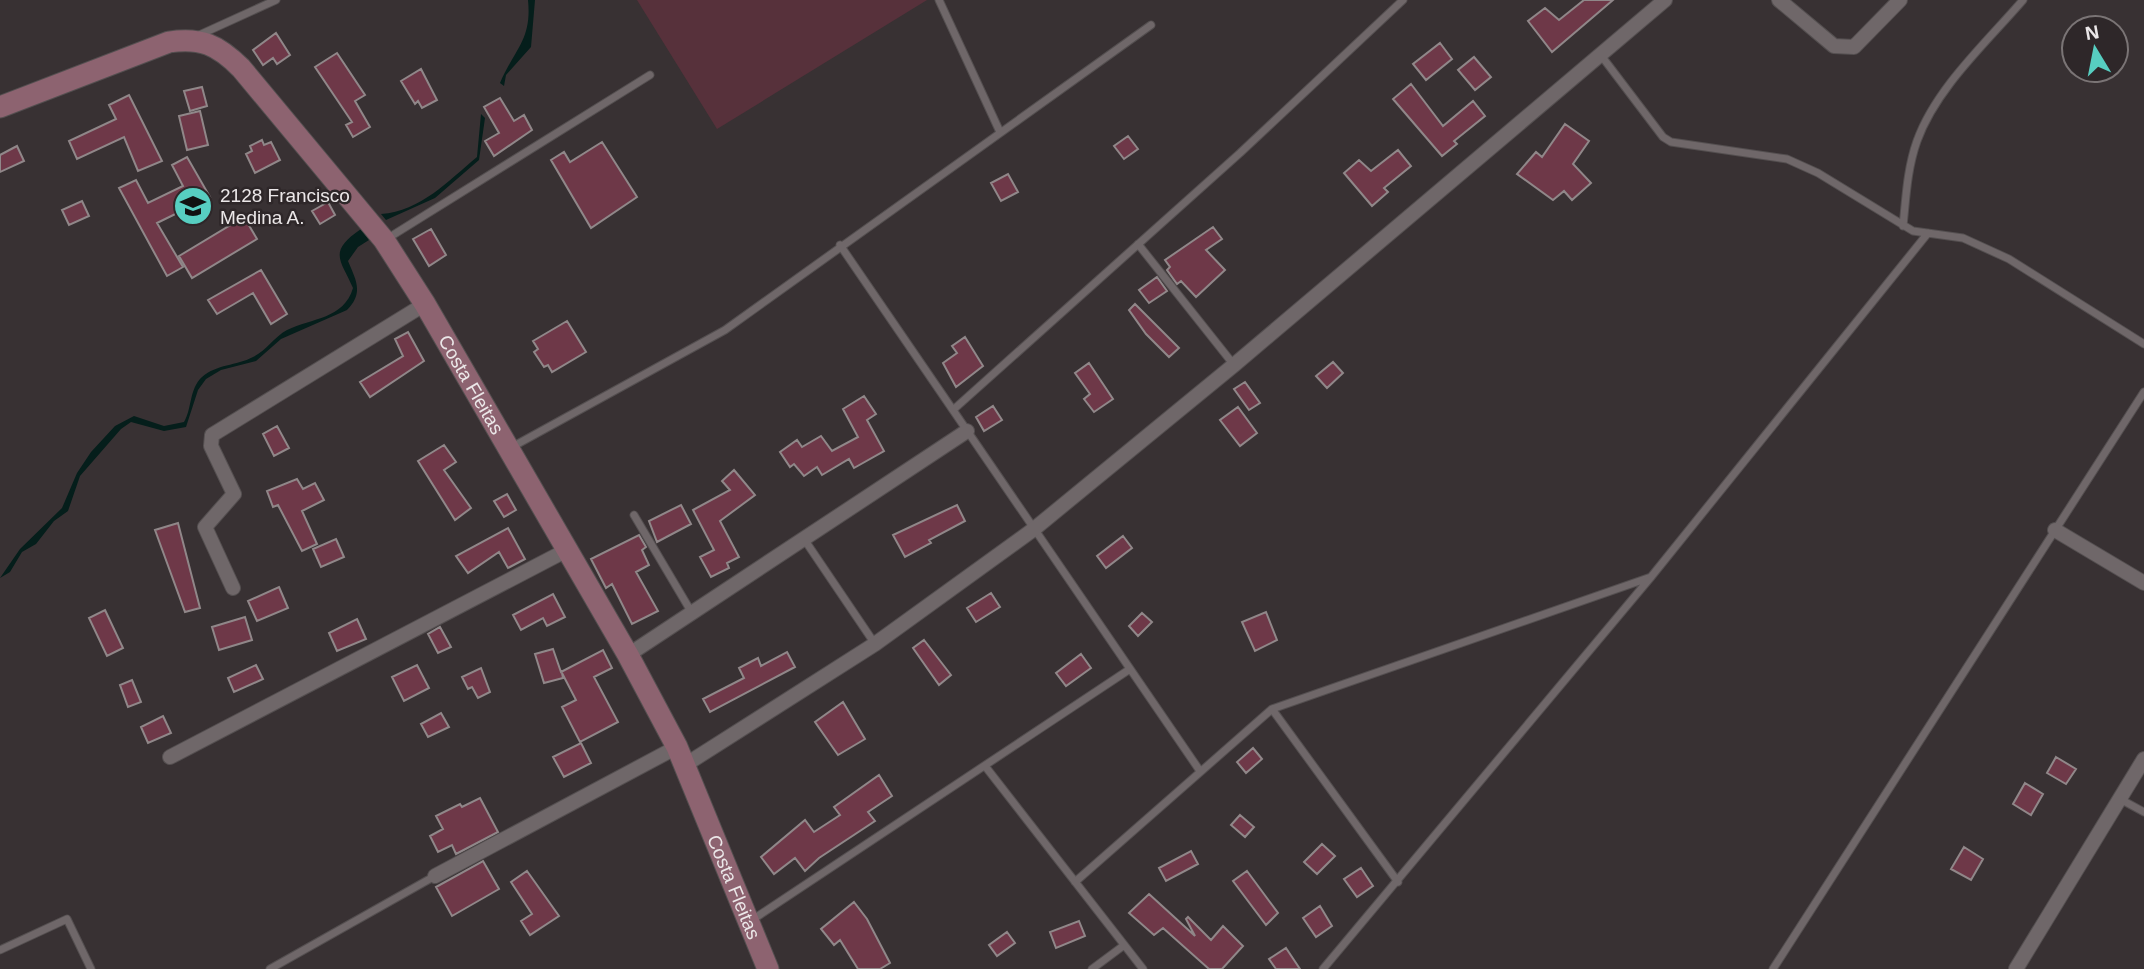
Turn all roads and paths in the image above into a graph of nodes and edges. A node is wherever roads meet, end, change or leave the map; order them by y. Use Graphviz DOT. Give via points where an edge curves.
graph roads {
  1 [pos="276,0"];
  2 [pos="939,0"];
  3 [pos="1403,0"];
  4 [pos="1665,0"];
  5 [pos="1779,0"];
  6 [pos="1900,0"];
  7 [pos="2022,0"];
  8 [pos="1151,25"];
  9 [pos="189,39"];
  10 [pos="1600,54"];
  11 [pos="650,75"];
  12 [pos="0,107"];
  13 [pos="1000,132"];
  14 [pos="1903,226"];
  15 [pos="1928,233"];
  16 [pos="384,240"];
  17 [pos="1138,244"];
  18 [pos="840,245"];
  19 [pos="425,304"];
  20 [pos="2144,344"];
  21 [pos="1234,365"];
  22 [pos="2144,392"];
  23 [pos="953,410"];
  24 [pos="967,431"];
  25 [pos="508,449"];
  26 [pos="634,515"];
  27 [pos="1034,529"];
  28 [pos="2055,530"];
  29 [pos="804,539"];
  30 [pos="567,550"];
  31 [pos="1651,577"];
  32 [pos="2144,583"];
  33 [pos="233,588"];
  34 [pos="692,613"];
  35 [pos="875,644"];
  36 [pos="628,655"];
  37 [pos="1130,668"];
  38 [pos="1272,709"];
  39 [pos="681,756"];
  40 [pos="170,757"];
  41 [pos="2144,759"];
  42 [pos="985,765"];
  43 [pos="1200,771"];
  44 [pos="2120,799"];
  45 [pos="2144,812"];
  46 [pos="435,876"];
  47 [pos="1075,882"];
  48 [pos="1398,882"];
  49 [pos="748,922"];
  50 [pos="1124,946"];
  51 [pos="0,950"];
  52 [pos="91,969"];
  53 [pos="270,969"];
  54 [pos="768,969"];
  55 [pos="1092,969"];
  56 [pos="1143,969"];
  57 [pos="1323,969"];
  58 [pos="1773,969"];
  59 [pos="2016,969"];
  1 -- 9 [label="lane"];
  2 -- 13 [label="lane"];
  3 -- 17 [label="lane"];
  4 -- 10 [label="street"];
  5 -- 6 [label="street" via="1834,47 1844,49 1854,47"];
  7 -- 14 [label="lane" via="1930,113 1908,177"];
  8 -- 13 [label="lane"];
  9 -- 12 [label="main road, Costa Fleitas" via="150,48"];
  9 -- 16 [label="main road, Costa Fleitas" via="222,49 235,62"];
  10 -- 14 [label="lane" via="1671,142 1787,159"];
  10 -- 21 [label="street"];
  11 -- 16 [label="lane"];
  13 -- 18 [label="lane"];
  14 -- 15 [label="lane"];
  15 -- 20 [label="lane" via="1986,247"];
  15 -- 31 [label="lane"];
  16 -- 19 [label="main road, Costa Fleitas"];
  17 -- 21 [label="lane"];
  17 -- 23 [label="lane"];
  18 -- 23 [label="lane"];
  18 -- 25 [label="lane" via="725,330"];
  19 -- 25 [label="main road, Costa Fleitas"];
  19 -- 33 [label="street" via="212,435 211,446 234,494 205,527"];
  21 -- 27 [label="street"];
  22 -- 28 [label="lane"];
  23 -- 24 [label="lane"];
  24 -- 27 [label="lane"];
  24 -- 29 [label="street"];
  25 -- 30 [label="main road, Costa Fleitas"];
  26 -- 34 [label="lane"];
  27 -- 35 [label="street"];
  27 -- 37 [label="lane"];
  28 -- 32 [label="street"];
  28 -- 58 [label="lane"];
  29 -- 34 [label="street"];
  29 -- 35 [label="lane"];
  30 -- 36 [label="main road, Costa Fleitas"];
  30 -- 40 [label="street"];
  31 -- 38 [label="lane"];
  31 -- 48 [label="lane"];
  34 -- 36 [label="street"];
  35 -- 39 [label="street"];
  36 -- 39 [label="main road, Costa Fleitas"];
  37 -- 42 [label="lane"];
  37 -- 43 [label="lane"];
  38 -- 43 [label="lane"];
  38 -- 48 [label="lane"];
  39 -- 46 [label="street"];
  39 -- 49 [label="main road, Costa Fleitas"];
  41 -- 44 [label="street"];
  42 -- 47 [label="lane"];
  42 -- 49 [label="lane"];
  43 -- 47 [label="lane"];
  44 -- 45 [label="lane"];
  44 -- 59 [label="street"];
  46 -- 53 [label="lane"];
  47 -- 50 [label="lane"];
  48 -- 57 [label="lane"];
  49 -- 54 [label="main road, Costa Fleitas"];
  50 -- 55 [label="lane"];
  50 -- 56 [label="lane"];
  51 -- 52 [label="lane" via="67,919"];
}
